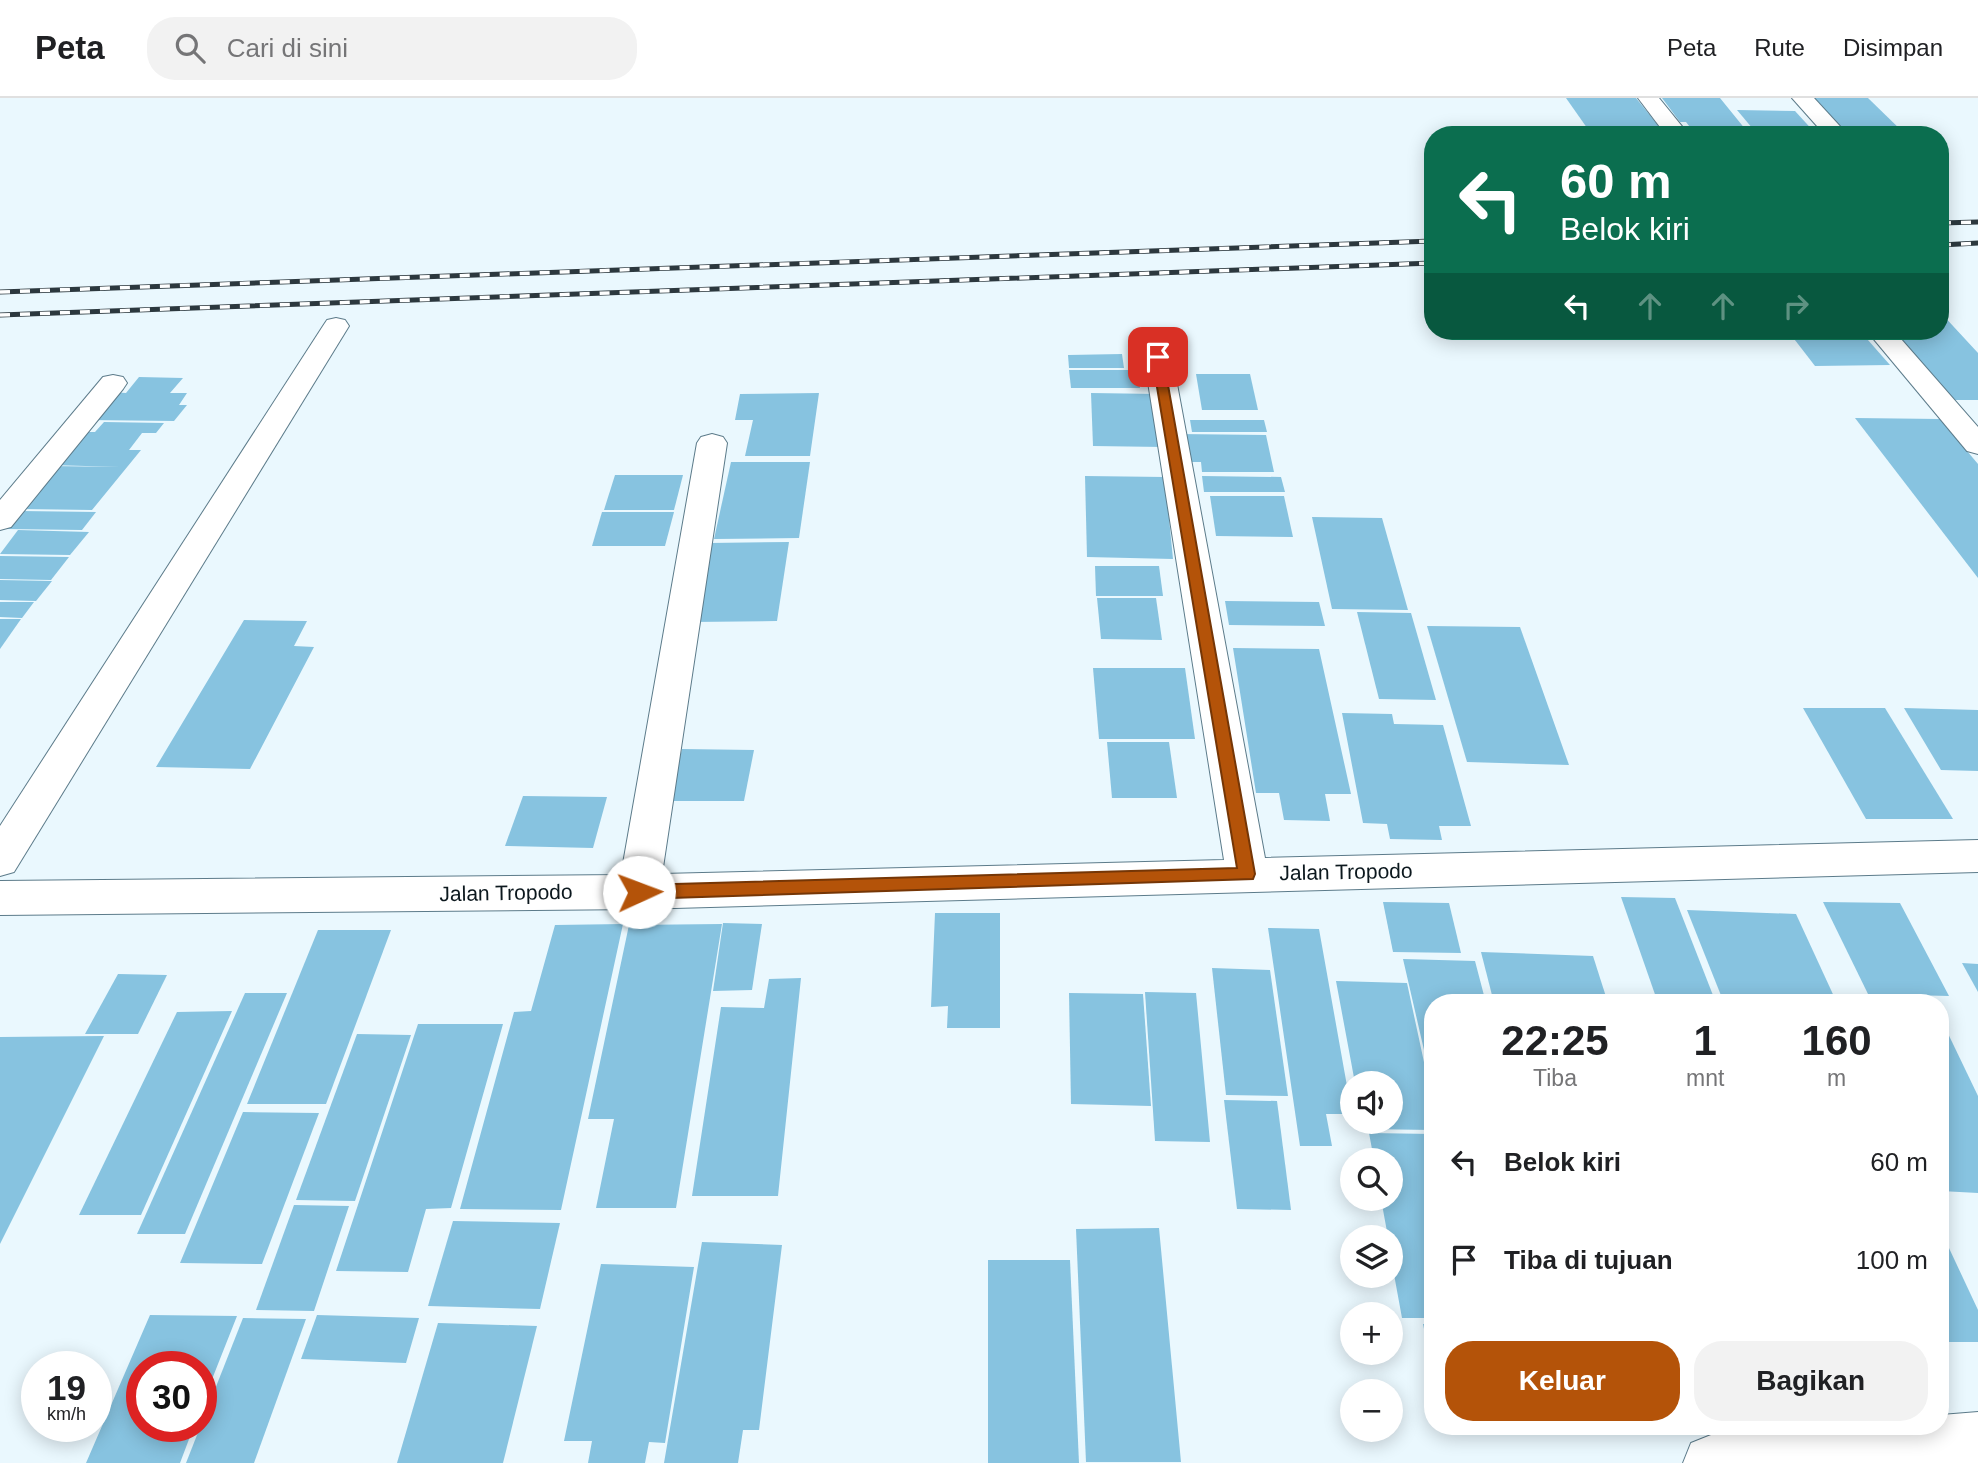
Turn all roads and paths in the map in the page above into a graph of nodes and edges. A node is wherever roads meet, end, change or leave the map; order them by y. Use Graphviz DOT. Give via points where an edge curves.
graph roads {
  1 [pos="1648,98"];
  2 [pos="1802,98"];
  3 [pos="1671,126"];
  4 [pos="1828,126"];
  5 [pos="336,326"];
  6 [pos="1888,340"];
  7 [pos="1158,357"];
  8 [pos="113,383"];
  9 [pos="712,443"];
  10 [pos="1978,445"];
  11 [pos="0,520"];
  12 [pos="1978,856"];
  13 [pos="0,860"];
  14 [pos="1247,874"];
  15 [pos="639,892"];
  16 [pos="0,898"];
  17 [pos="1978,1440"];
  18 [pos="1711,1463"];
  1 -- 3 [label="street"];
  2 -- 4 [label="street"];
  5 -- 13 [label="street"];
  6 -- 10 [label="street"];
  7 -- 14 [label="street"];
  8 -- 11 [label="street"];
  9 -- 15 [label="street"];
  12 -- 14 [label="street, Jalan Tropodo"];
  14 -- 15 [label="street, Jalan Tropodo"];
  15 -- 16 [label="street, Jalan Tropodo"];
  17 -- 18 [label="street"];
}
